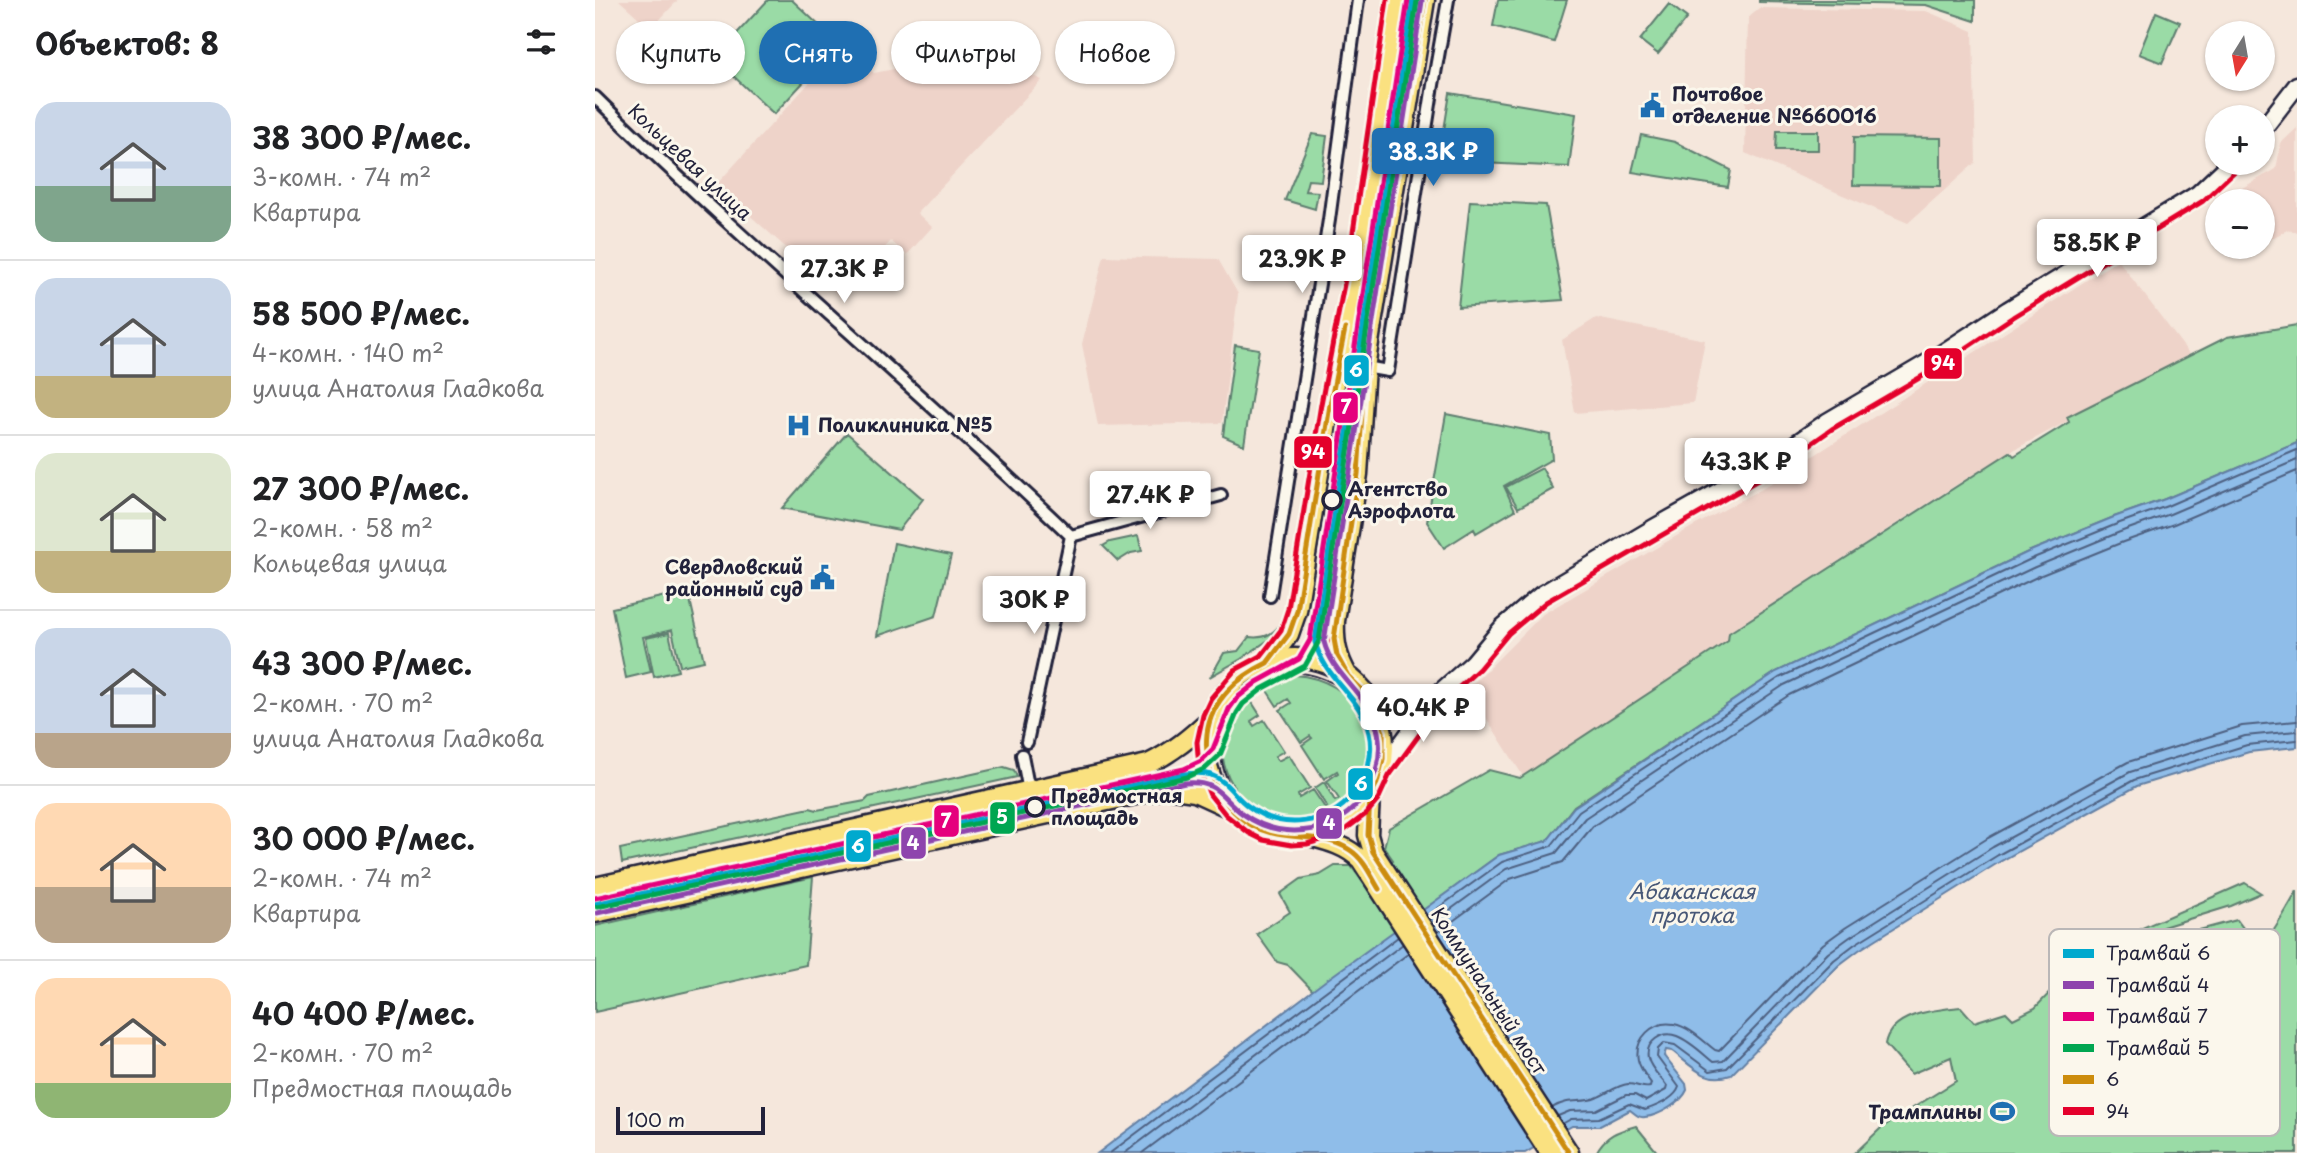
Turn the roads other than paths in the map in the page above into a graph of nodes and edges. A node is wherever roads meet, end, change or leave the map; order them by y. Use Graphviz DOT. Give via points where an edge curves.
graph roads {
  1 [pos="1358,0"];
  2 [pos="1396,0"];
  3 [pos="1425,0"];
  4 [pos="1448,0"];
  5 [pos="2297,85"];
  6 [pos="595,97"];
  7 [pos="2275,113"];
  8 [pos="2218,175"];
  9 [pos="1365,366"];
  10 [pos="1221,495"];
  11 [pos="1071,536"];
  12 [pos="1270,596"];
  13 [pos="1267,663"];
  14 [pos="1348,676"];
  15 [pos="1437,695"];
  16 [pos="1372,703"];
  17 [pos="1211,718"];
  18 [pos="1027,742"];
  19 [pos="1022,755"];
  20 [pos="1381,772"];
  21 [pos="1029,791"];
  22 [pos="1370,796"];
  23 [pos="1231,809"];
  24 [pos="1306,835"];
  25 [pos="1367,856"];
  26 [pos="595,887"];
  27 [pos="595,913"];
  28 [pos="1550,1153"];
  29 [pos="1569,1153"];
  1 -- 12 [label="street"];
  2 -- 13 [label="highway" via="1361,243 1297,611 1289,634"];
  3 -- 9 [label="highway"];
  4 -- 9 [label="street" via="1388,370"];
  5 -- 7 [label="main road"];
  6 -- 11 [label="street, Кольцевая улица"];
  8 -- 15 [label="main road" via="2198,194 1827,422 1764,466 1541,595"];
  9 -- 14 [label="highway" via="1358,474 1334,639"];
  10 -- 11 [label="street"];
  11 -- 18 [label="street"];
  13 -- 14 [label="highway" via="1309,659"];
  13 -- 17 [label="highway" via="1240,677"];
  14 -- 16 [label="highway"];
  15 -- 16 [label="main road" via="1399,706"];
  15 -- 20 [label="main road"];
  16 -- 20 [label="highway" via="1383,732"];
  17 -- 21 [label="highway" via="1169,754 1148,764"];
  17 -- 23 [label="highway" via="1208,766"];
  19 -- 21 [label="street"];
  20 -- 22 [label="highway"];
  21 -- 26 [label="highway"];
  22 -- 24 [label="highway" via="1335,827"];
  22 -- 25 [label="highway"];
  23 -- 24 [label="highway" via="1267,832"];
  23 -- 27 [label="highway" via="1195,792 1167,788"];
  24 -- 25 [label="highway"];
  25 -- 28 [label="highway, Коммунальный мост"];
  25 -- 29 [label="highway, Коммунальный мост"];
}
